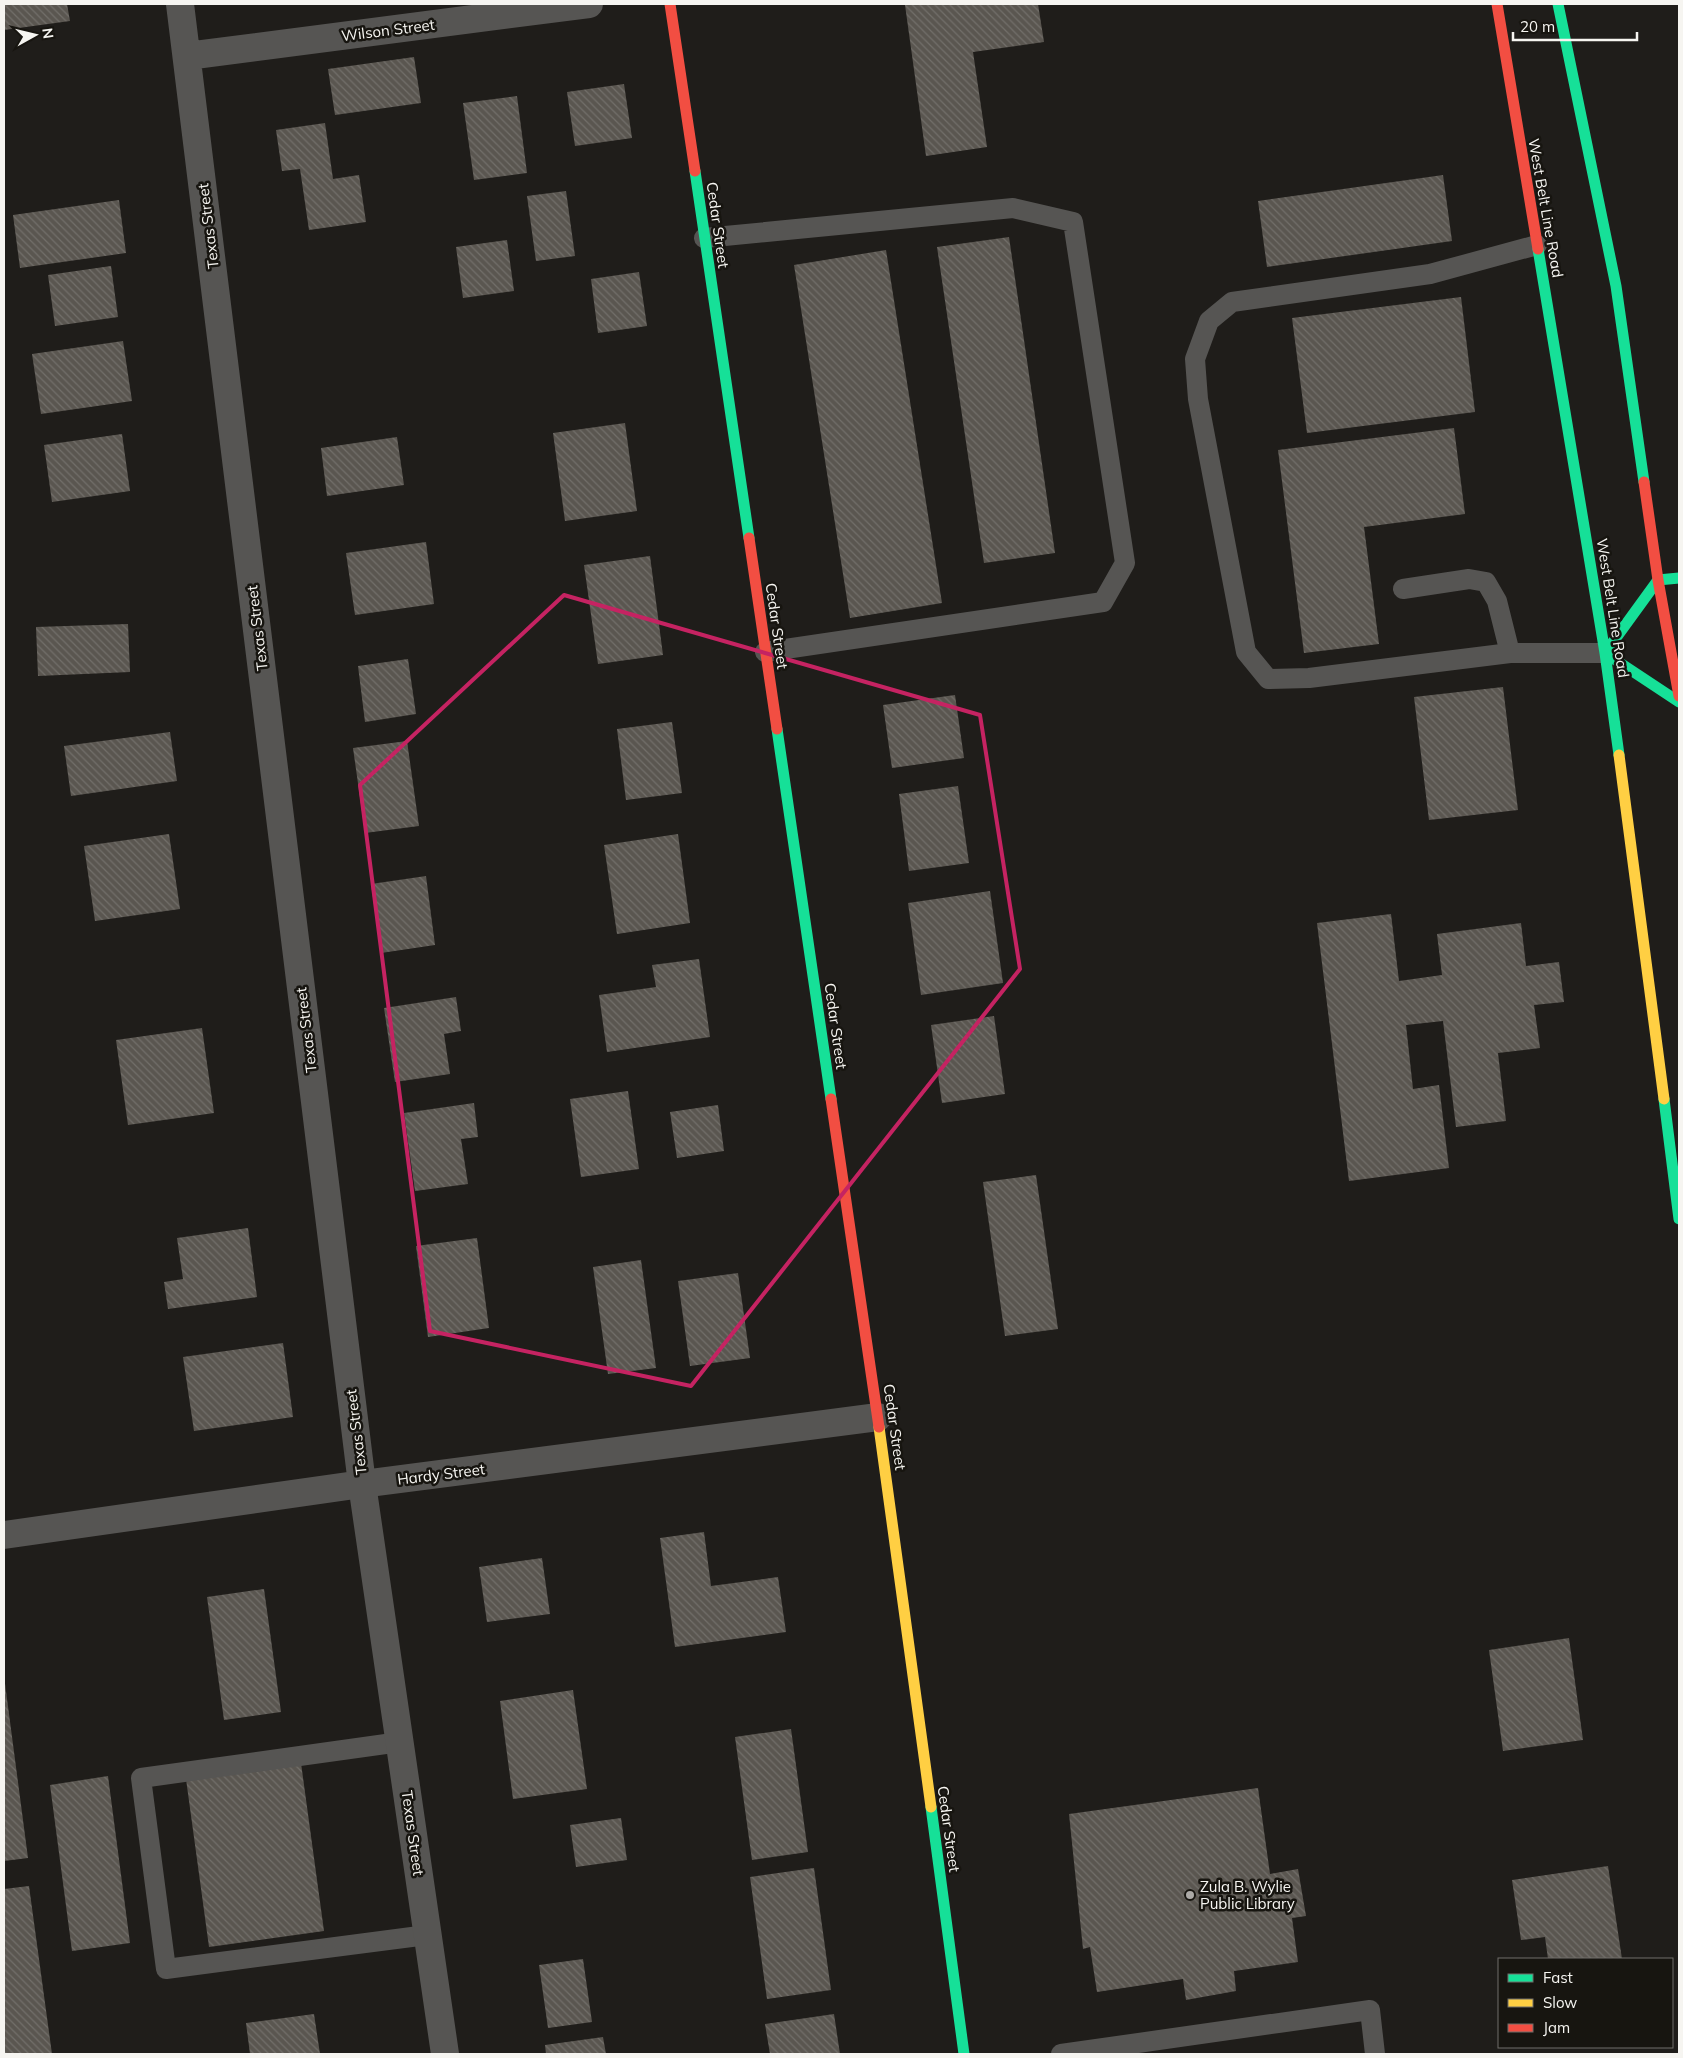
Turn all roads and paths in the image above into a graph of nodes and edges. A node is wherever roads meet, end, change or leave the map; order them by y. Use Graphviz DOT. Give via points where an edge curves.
graph roads {
  1 [pos="180,4"];
  2 [pos="588,4"];
  3 [pos="670,4"];
  4 [pos="1497,4"];
  5 [pos="1558,4"];
  6 [pos="187,56"];
  7 [pos="704,238"];
  8 [pos="1538,245"];
  9 [pos="1679,578"];
  10 [pos="1658,580"];
  11 [pos="1403,589"];
  12 [pos="765,652"];
  13 [pos="1510,653"];
  14 [pos="1605,653"];
  15 [pos="1679,696"];
  16 [pos="1679,702"];
  17 [pos="1679,1219"];
  18 [pos="878,1416"];
  19 [pos="362,1484"];
  20 [pos="4,1535"];
  21 [pos="400,1742"];
  22 [pos="427,1935"];
  23 [pos="445,2054"];
  24 [pos="964,2054"];
  25 [pos="1061,2054"];
  26 [pos="1375,2054"];
  1 -- 6 [label="street, Texas Street"];
  2 -- 6 [label="street, Wilson Street"];
  3 -- 7 [label="street, Cedar Street"];
  4 -- 8 [label="street, West Belt Line Road"];
  5 -- 10 [label="street" via="1616,286"];
  6 -- 19 [label="street, Texas Street"];
  7 -- 12 [label="street, Cedar Street"];
  7 -- 12 [label="lane" via="1012,208 1073,222 1125,563 1102,602"];
  8 -- 13 [label="lane" via="1430,274 1232,302 1209,321 1195,359 1198,399 1246,652 1268,679 1310,678"];
  8 -- 14 [label="street, West Belt Line Road"];
  9 -- 10 [label="street"];
  10 -- 14 [label="street"];
  10 -- 15 [label="street"];
  11 -- 13 [label="lane" via="1469,579 1486,582 1497,601"];
  12 -- 18 [label="street, Cedar Street"];
  13 -- 14 [label="lane"];
  14 -- 16 [label="street"];
  14 -- 17 [label="street, West Belt Line Road"];
  18 -- 19 [label="street, Hardy Street"];
  18 -- 24 [label="street, Cedar Street"];
  19 -- 20 [label="street, Hardy Street"];
  19 -- 21 [label="street, Texas Street"];
  21 -- 22 [label="street, Texas Street"];
  21 -- 22 [label="lane" via="141,1778 166,1969"];
  22 -- 23 [label="street, Texas Street"];
  25 -- 26 [label="lane" via="1370,2010"];
}
